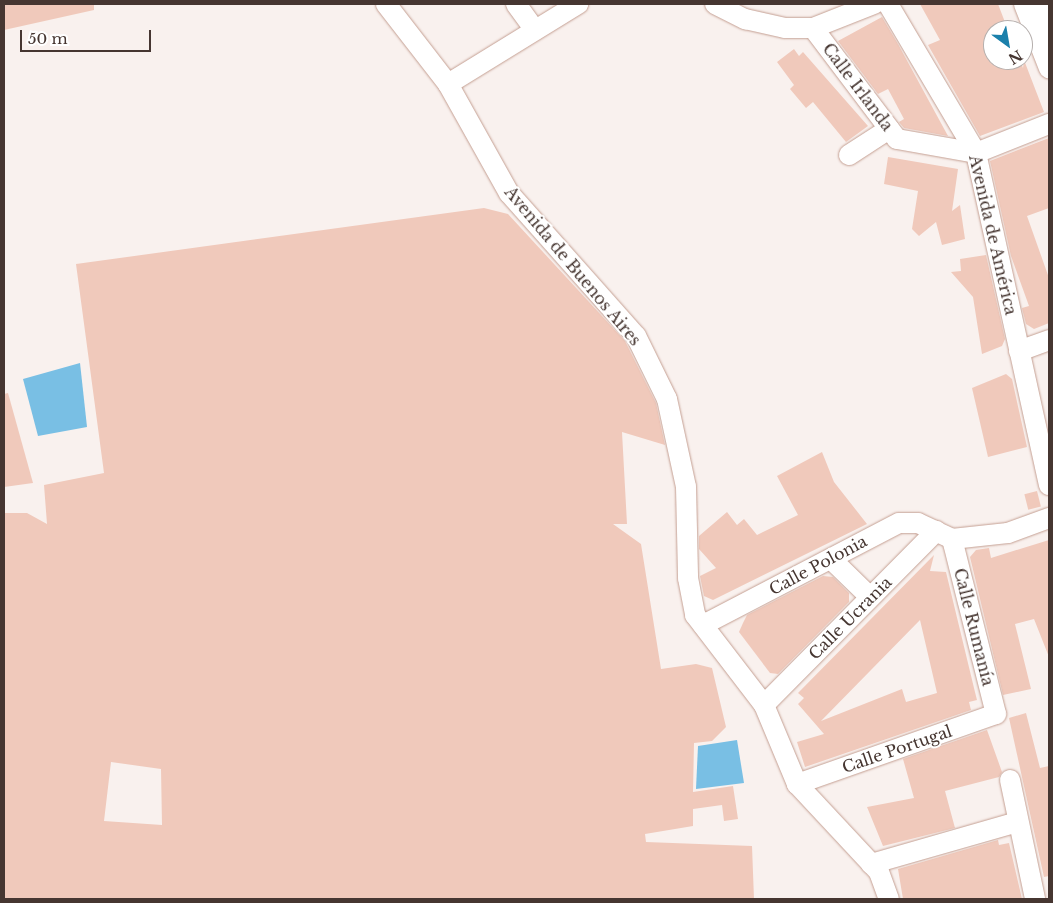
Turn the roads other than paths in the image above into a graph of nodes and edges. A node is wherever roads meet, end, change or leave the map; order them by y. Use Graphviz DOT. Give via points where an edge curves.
graph roads {
  1 [pos="386,4"];
  2 [pos="516,4"];
  3 [pos="578,4"];
  4 [pos="715,4"];
  5 [pos="874,4"];
  6 [pos="888,4"];
  7 [pos="1024,4"];
  8 [pos="1041,4"];
  9 [pos="1049,26"];
  10 [pos="813,28"];
  11 [pos="535,30"];
  12 [pos="1049,68"];
  13 [pos="448,84"];
  14 [pos="1049,124"];
  15 [pos="889,129"];
  16 [pos="976,153"];
  17 [pos="849,155"];
  18 [pos="1049,340"];
  19 [pos="1019,351"];
  20 [pos="1049,485"];
  21 [pos="1049,518"];
  22 [pos="944,535"];
  23 [pos="831,559"];
  24 [pos="870,597"];
  25 [pos="699,620"];
  26 [pos="764,705"];
  27 [pos="996,714"];
  28 [pos="1010,780"];
  29 [pos="797,784"];
  30 [pos="1018,822"];
  31 [pos="871,864"];
  32 [pos="889,899"];
  33 [pos="1035,899"];
  1 -- 13 [label="street, Avenida de Buenos Aires"];
  2 -- 11 [label="street"];
  3 -- 11 [label="street"];
  4 -- 10 [label="street" via="744,19 785,28"];
  5 -- 10 [label="street"];
  6 -- 16 [label="street, Avenida de América"];
  7 -- 12 [label="street"];
  8 -- 9 [label="main road"];
  10 -- 15 [label="street, Calle Irlanda"];
  11 -- 13 [label="street"];
  13 -- 25 [label="street, Avenida de Buenos Aires" via="509,194 636,336 667,399 686,486 688,578"];
  14 -- 16 [label="street"];
  15 -- 16 [label="street, Calle Irlanda" via="897,139"];
  15 -- 17 [label="street"];
  16 -- 19 [label="street, Avenida de América"];
  18 -- 19 [label="street"];
  19 -- 20 [label="street, Avenida de América"];
  21 -- 22 [label="street" via="1008,533"];
  22 -- 23 [label="street, Calle Polonia" via="918,523 899,522"];
  22 -- 24 [label="street, Calle Ucrania"];
  22 -- 27 [label="street, Calle Rumanía"];
  23 -- 24 [label="street"];
  23 -- 25 [label="street, Calle Polonia"];
  24 -- 26 [label="street, Calle Ucrania"];
  25 -- 26 [label="street"];
  26 -- 29 [label="street"];
  27 -- 29 [label="street, Calle Portugal"];
  28 -- 30 [label="street"];
  29 -- 31 [label="street"];
  30 -- 31 [label="street"];
  30 -- 33 [label="street"];
  31 -- 32 [label="street"];
}
